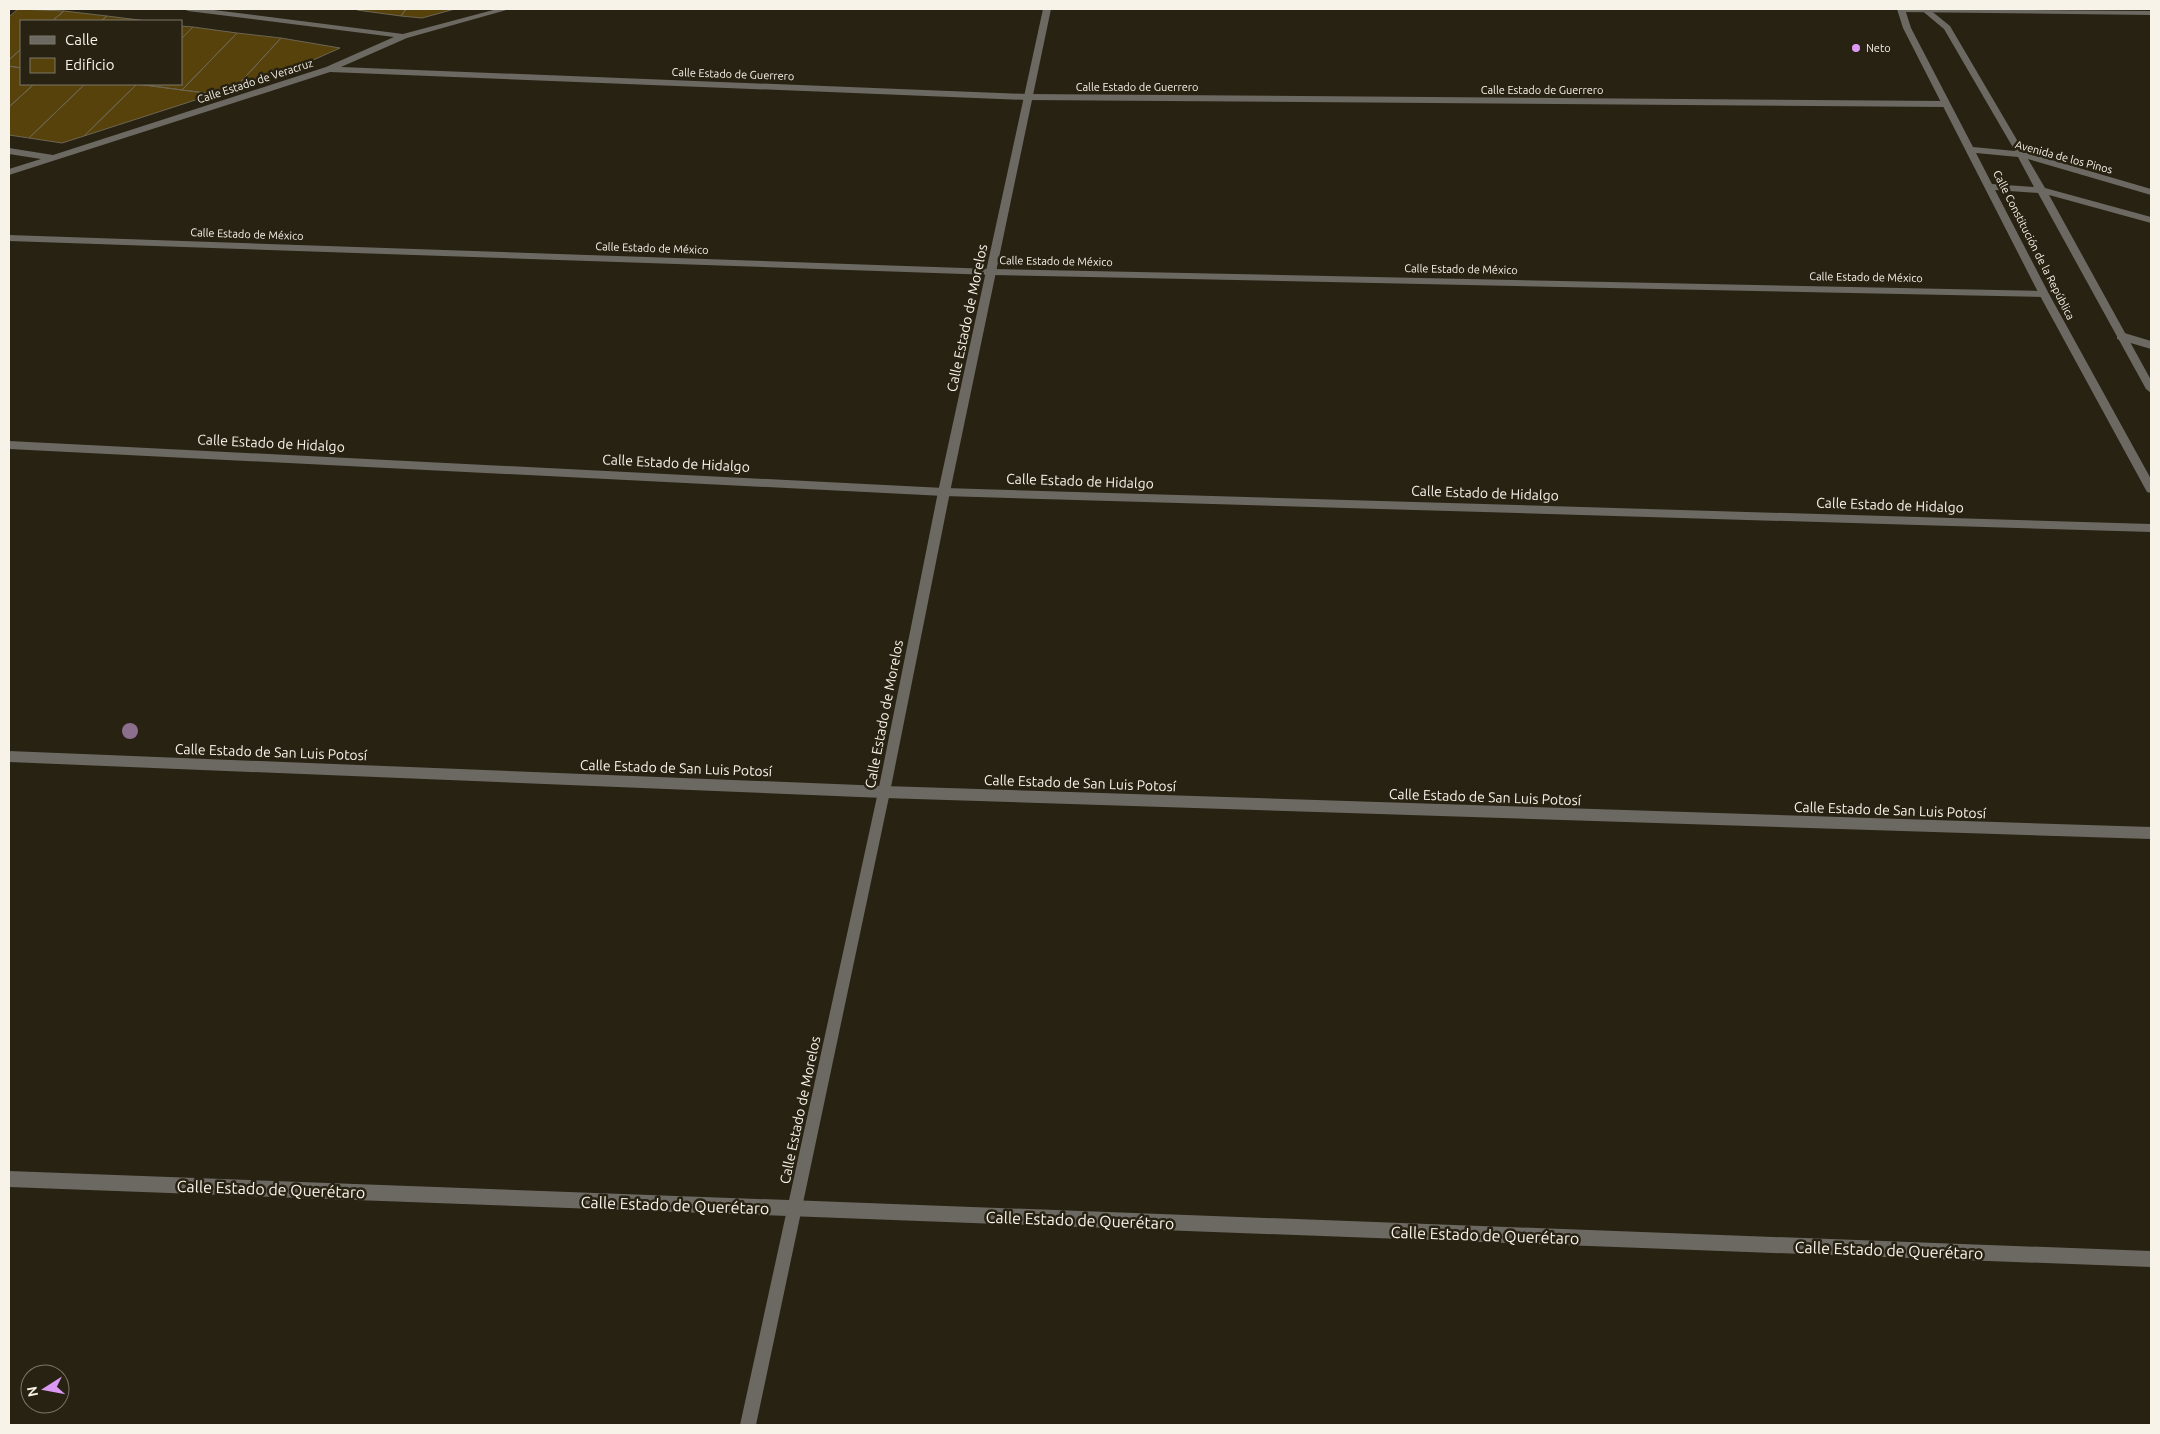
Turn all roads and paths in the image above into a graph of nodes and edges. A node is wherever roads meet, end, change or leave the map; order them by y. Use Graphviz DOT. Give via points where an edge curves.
graph roads {
  1 [pos="188,9"];
  2 [pos="506,9"];
  3 [pos="1047,9"];
  4 [pos="1901,10"];
  5 [pos="1926,10"];
  6 [pos="492,11"];
  7 [pos="2151,13"];
  8 [pos="404,36"];
  9 [pos="329,69"];
  10 [pos="1027,97"];
  11 [pos="1946,104"];
  12 [pos="1971,150"];
  13 [pos="9,151"];
  14 [pos="2021,154"];
  15 [pos="55,158"];
  16 [pos="9,172"];
  17 [pos="1991,187"];
  18 [pos="2040,190"];
  19 [pos="2151,192"];
  20 [pos="2151,220"];
  21 [pos="9,238"];
  22 [pos="992,272"];
  23 [pos="2044,294"];
  24 [pos="2121,336"];
  25 [pos="2151,345"];
  26 [pos="2151,389"];
  27 [pos="9,445"];
  28 [pos="2151,489"];
  29 [pos="944,492"];
  30 [pos="2151,528"];
  31 [pos="9,756"];
  32 [pos="884,792"];
  33 [pos="2151,833"];
  34 [pos="9,1179"];
  35 [pos="794,1210"];
  36 [pos="2151,1259"];
  37 [pos="748,1425"];
  1 -- 8 [label="street"];
  2 -- 6 [label="street, Calle Estado de Veracruz"];
  3 -- 10 [label="street, Calle Estado de Morelos"];
  4 -- 5 [label="street"];
  4 -- 11 [label="street, Calle Constitución de la República"];
  5 -- 7 [label="street"];
  5 -- 14 [label="street" via="1947,28"];
  6 -- 8 [label="street, Calle Estado de Veracruz"];
  8 -- 9 [label="street, Calle Estado de Veracruz"];
  9 -- 10 [label="street, Calle Estado de Guerrero"];
  9 -- 15 [label="street, Calle Estado de Veracruz"];
  10 -- 11 [label="street, Calle Estado de Guerrero"];
  10 -- 22 [label="street, Calle Estado de Morelos"];
  11 -- 12 [label="street, Calle Constitución de la República"];
  12 -- 14 [label="street, Avenida de los Pinos"];
  12 -- 17 [label="street, Calle Constitución de la República"];
  13 -- 15 [label="street"];
  14 -- 18 [label="street"];
  14 -- 19 [label="street, Avenida de los Pinos"];
  15 -- 16 [label="street, Calle Estado de Veracruz"];
  17 -- 18 [label="street"];
  17 -- 23 [label="street, Calle Constitución de la República"];
  18 -- 20 [label="street"];
  18 -- 24 [label="street"];
  21 -- 22 [label="street, Calle Estado de México"];
  22 -- 23 [label="street, Calle Estado de México"];
  22 -- 29 [label="street, Calle Estado de Morelos"];
  23 -- 28 [label="street, Calle Constitución de la República"];
  24 -- 25 [label="street"];
  24 -- 26 [label="street"];
  27 -- 29 [label="street, Calle Estado de Hidalgo"];
  29 -- 30 [label="street, Calle Estado de Hidalgo"];
  29 -- 32 [label="street, Calle Estado de Morelos"];
  31 -- 32 [label="street, Calle Estado de San Luis Potosí"];
  32 -- 33 [label="street, Calle Estado de San Luis Potosí"];
  32 -- 35 [label="street, Calle Estado de Morelos"];
  34 -- 35 [label="street, Calle Estado de Querétaro"];
  35 -- 36 [label="street, Calle Estado de Querétaro"];
  35 -- 37 [label="street, Calle Estado de Morelos"];
}
